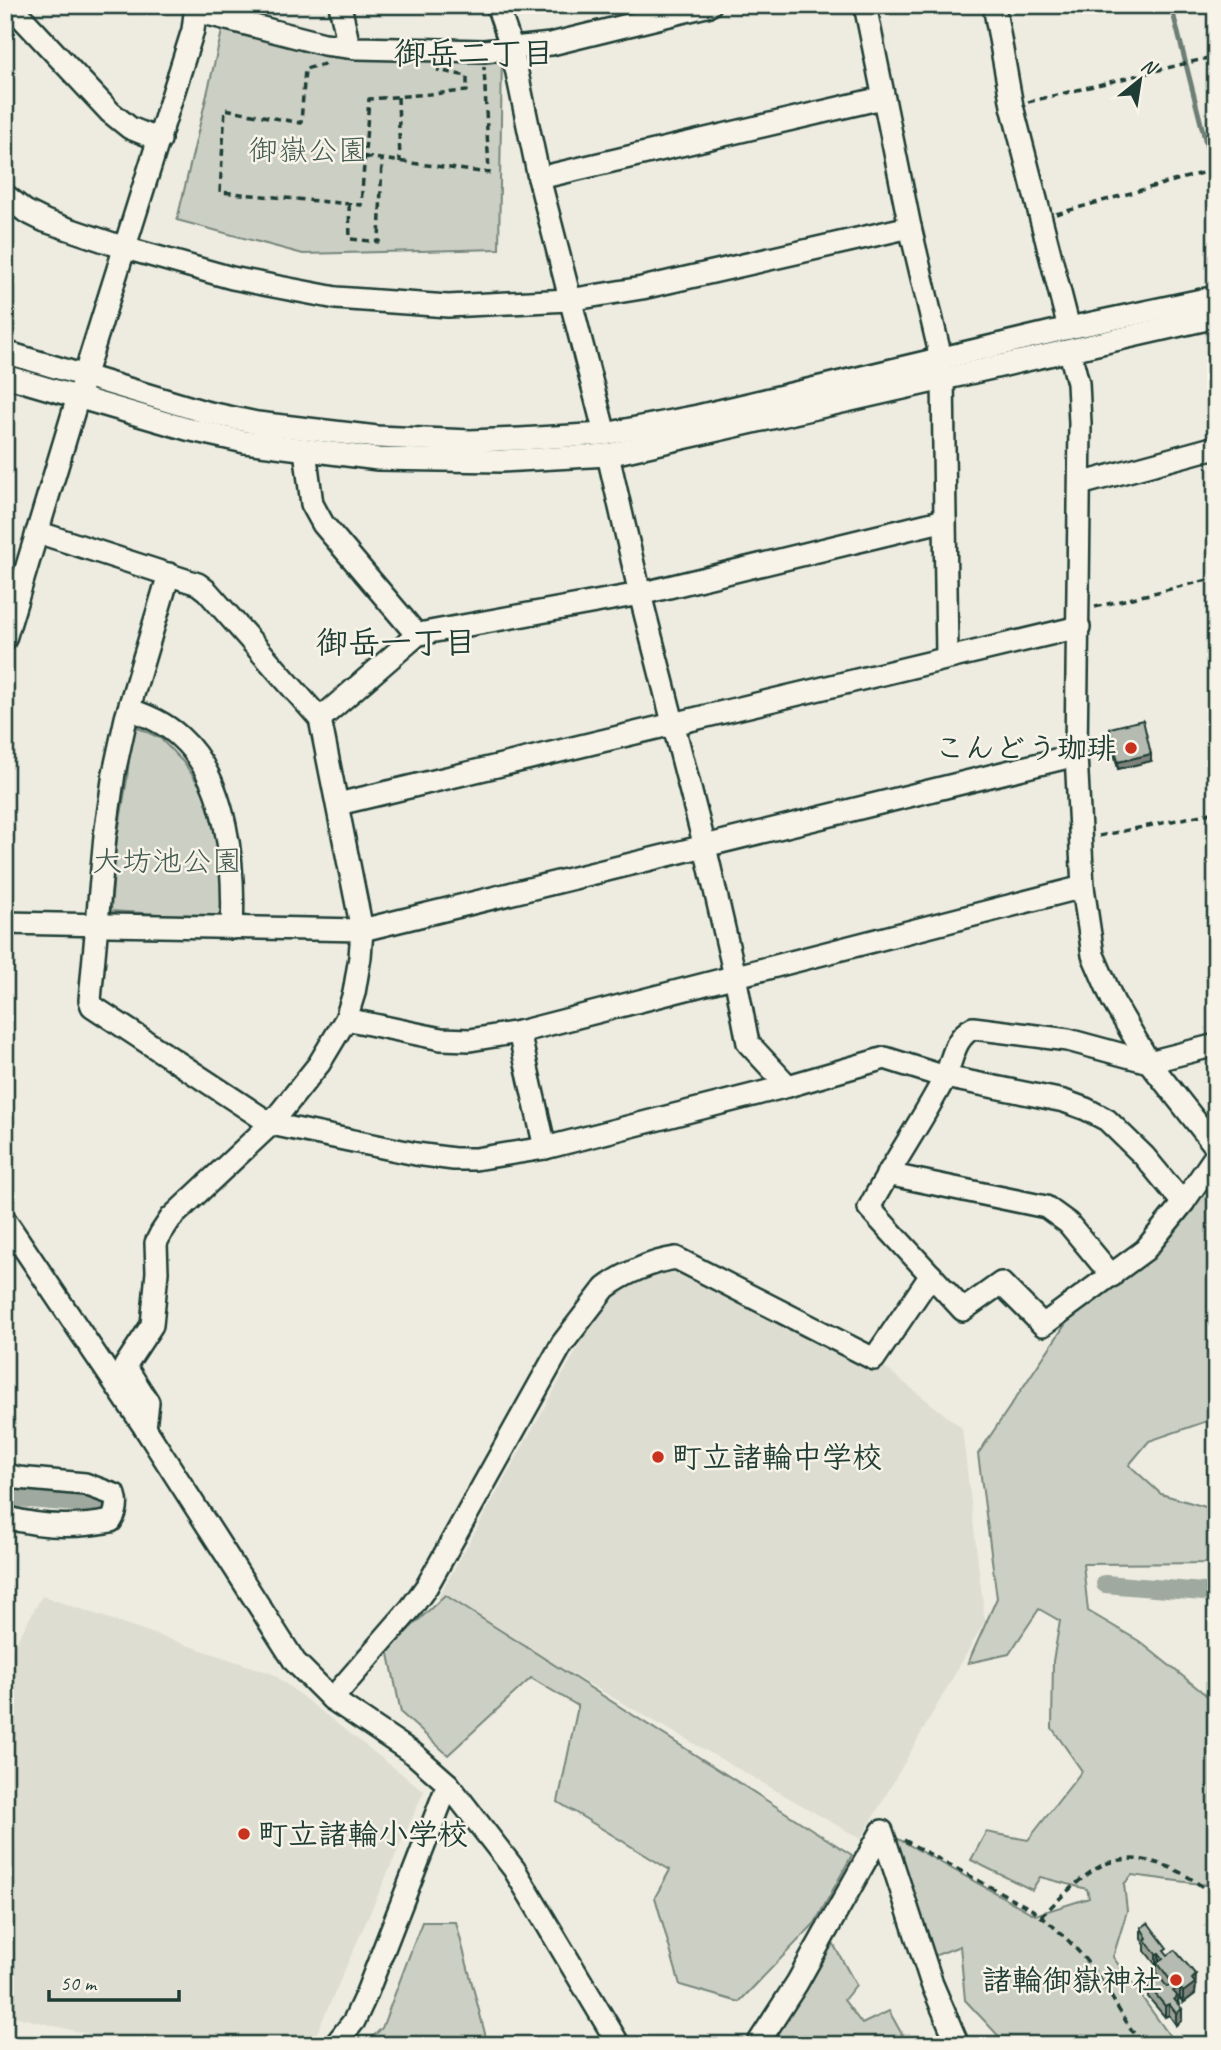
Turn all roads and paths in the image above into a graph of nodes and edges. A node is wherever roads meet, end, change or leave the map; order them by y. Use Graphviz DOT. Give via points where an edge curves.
graph roads {
  1 [pos="10,5"];
  2 [pos="340,5"];
  3 [pos="497,5"];
  4 [pos="710,5"];
  5 [pos="865,5"];
  6 [pos="994,5"];
  7 [pos="196,8"];
  8 [pos="623,15"];
  9 [pos="324,44"];
  10 [pos="349,47"];
  11 [pos="512,49"];
  12 [pos="484,51"];
  13 [pos="1216,56"];
  14 [pos="430,69"];
  15 [pos="398,97"];
  16 [pos="882,98"];
  17 [pos="1012,106"];
  18 [pos="160,140"];
  19 [pos="365,157"];
  20 [pos="382,159"];
  21 [pos="400,162"];
  22 [pos="1216,169"];
  23 [pos="539,178"];
  24 [pos="5,195"];
  25 [pos="349,204"];
  26 [pos="1041,218"];
  27 [pos="910,227"];
  28 [pos="125,248"];
  29 [pos="1216,297"];
  30 [pos="569,300"];
  31 [pos="1216,317"];
  32 [pos="1069,328"];
  33 [pos="5,352"];
  34 [pos="1070,352"];
  35 [pos="942,368"];
  36 [pos="5,376"];
  37 [pos="84,377"];
  38 [pos="77,399"];
  39 [pos="605,434"];
  40 [pos="1216,447"];
  41 [pos="305,450"];
  42 [pos="608,455"];
  43 [pos="1080,484"];
  44 [pos="945,520"];
  45 [pos="37,532"];
  46 [pos="169,574"];
  47 [pos="1216,578"];
  48 [pos="640,594"];
  49 [pos="1079,619"];
  50 [pos="417,635"];
  51 [pos="5,639"];
  52 [pos="947,657"];
  53 [pos="129,709"];
  54 [pos="320,719"];
  55 [pos="674,724"];
  56 [pos="1076,755"];
  57 [pos="338,804"];
  58 [pos="1216,812"];
  59 [pos="1080,840"];
  60 [pos="705,847"];
  61 [pos="1083,887"];
  62 [pos="5,923"];
  63 [pos="96,926"];
  64 [pos="232,929"];
  65 [pos="362,930"];
  66 [pos="735,976"];
  67 [pos="346,1019"];
  68 [pos="520,1032"];
  69 [pos="1216,1045"];
  70 [pos="1149,1062"];
  71 [pos="945,1077"];
  72 [pos="788,1086"];
  73 [pos="271,1124"];
  74 [pos="1216,1147"];
  75 [pos="545,1148"];
  76 [pos="1216,1155"];
  77 [pos="887,1174"];
  78 [pos="1183,1203"];
  79 [pos="5,1220"];
  80 [pos="931,1275"];
  81 [pos="1112,1276"];
  82 [pos="145,1428"];
  83 [pos="5,1474"];
  84 [pos="5,1517"];
  85 [pos="5,1584"];
  86 [pos="13,1591"];
  87 [pos="332,1699"];
  88 [pos="447,1784"];
  89 [pos="883,1831"];
  90 [pos="1216,1899"];
  91 [pos="1041,1916"];
  92 [pos="335,2045"];
  93 [pos="619,2045"];
  94 [pos="757,2045"];
  95 [pos="958,2045"];
  96 [pos="1144,2045"];
  1 -- 18 [label="street" via="119,120"];
  2 -- 10 [label="street"];
  3 -- 11 [label="street"];
  4 -- 8 [label="street"];
  5 -- 16 [label="street"];
  6 -- 17 [label="street"];
  7 -- 9 [label="street"];
  7 -- 18 [label="street"];
  8 -- 11 [label="street" via="551,44"];
  9 -- 10 [label="street"];
  9 -- 25 [label="path" via="328,63 305,69 301,123 225,109 220,192"];
  10 -- 12 [label="street"];
  11 -- 12 [label="street"];
  11 -- 23 [label="street"];
  12 -- 21 [label="path" via="489,173"];
  13 -- 17 [label="path"];
  14 -- 15 [label="path" via="467,76 467,91"];
  15 -- 19 [label="path" via="369,99"];
  15 -- 21 [label="path"];
  16 -- 23 [label="street"];
  16 -- 27 [label="street"];
  17 -- 26 [label="street"];
  18 -- 28 [label="street"];
  19 -- 20 [label="path"];
  19 -- 25 [label="path" via="361,205"];
  20 -- 21 [label="path"];
  20 -- 25 [label="path" via="379,242 350,239"];
  22 -- 26 [label="path"];
  23 -- 30 [label="street"];
  24 -- 28 [label="street" via="45,222"];
  26 -- 32 [label="street"];
  27 -- 30 [label="street" via="642,288"];
  27 -- 35 [label="street"];
  28 -- 30 [label="street" via="232,278 336,298 448,306"];
  28 -- 37 [label="street"];
  29 -- 32 [label="street"];
  30 -- 39 [label="street"];
  31 -- 34 [label="street"];
  32 -- 35 [label="street"];
  33 -- 37 [label="street"];
  34 -- 35 [label="street"];
  34 -- 43 [label="street" via="1078,383"];
  35 -- 39 [label="street"];
  35 -- 42 [label="street"];
  35 -- 44 [label="street"];
  36 -- 38 [label="street"];
  37 -- 38 [label="street"];
  37 -- 39 [label="street" via="205,412 310,431 470,441"];
  38 -- 41 [label="street" via="199,432"];
  38 -- 45 [label="street"];
  40 -- 43 [label="street"];
  41 -- 42 [label="street" via="455,462"];
  41 -- 50 [label="street" via="312,504 323,524"];
  42 -- 48 [label="street"];
  43 -- 49 [label="street"];
  44 -- 48 [label="street"];
  44 -- 52 [label="street"];
  45 -- 46 [label="street"];
  45 -- 51 [label="street"];
  46 -- 53 [label="street"];
  46 -- 54 [label="street" via="207,591"];
  47 -- 49 [label="path"];
  48 -- 50 [label="street"];
  48 -- 55 [label="street"];
  49 -- 52 [label="street"];
  49 -- 56 [label="street"];
  50 -- 54 [label="street"];
  52 -- 55 [label="street"];
  53 -- 63 [label="street" via="114,773"];
  53 -- 64 [label="street" via="156,719 182,738 216,793 234,899"];
  54 -- 57 [label="street"];
  55 -- 57 [label="street"];
  55 -- 60 [label="street"];
  56 -- 59 [label="street"];
  56 -- 60 [label="street"];
  57 -- 65 [label="street"];
  58 -- 59 [label="path"];
  59 -- 61 [label="street"];
  60 -- 65 [label="street"];
  60 -- 66 [label="street"];
  61 -- 66 [label="street"];
  61 -- 70 [label="street" via="1093,955 1113,1001"];
  62 -- 63 [label="street"];
  63 -- 64 [label="street"];
  63 -- 73 [label="street" via="92,1006"];
  64 -- 65 [label="street"];
  65 -- 67 [label="street"];
  66 -- 68 [label="street"];
  66 -- 72 [label="street" via="748,1043"];
  67 -- 68 [label="street" via="441,1039 470,1040"];
  67 -- 73 [label="street"];
  68 -- 75 [label="street"];
  69 -- 70 [label="street"];
  70 -- 71 [label="street" via="1068,1040 973,1028 964,1032 957,1044"];
  70 -- 74 [label="street"];
  71 -- 72 [label="street" via="885,1058"];
  71 -- 77 [label="street"];
  71 -- 78 [label="street" via="1063,1101 1107,1120"];
  72 -- 75 [label="street"];
  73 -- 75 [label="street" via="433,1157 475,1159"];
  73 -- 82 [label="street" via="171,1218 156,1243 152,1325 125,1366 148,1402"];
  76 -- 78 [label="street"];
  77 -- 80 [label="street" via="869,1208"];
  77 -- 81 [label="street" via="1046,1207 1068,1223"];
  78 -- 81 [label="street" via="1145,1250"];
  79 -- 82 [label="street"];
  80 -- 81 [label="street" via="963,1310 1001,1283 1043,1325"];
  80 -- 87 [label="street" via="874,1359 676,1258 614,1282 562,1345 427,1586"];
  82 -- 87 [label="street" via="295,1662"];
  83 -- 84 [label="street" via="85,1484 117,1501 111,1521 84,1526"];
  85 -- 86 [label="path"];
  87 -- 88 [label="street" via="414,1754"];
  88 -- 92 [label="street" via="366,1996"];
  88 -- 93 [label="street" via="514,1869"];
  89 -- 91 [label="path"];
  89 -- 94 [label="street"];
  89 -- 95 [label="street" via="932,1984"];
  90 -- 91 [label="path" via="1203,1885 1169,1866 1117,1860 1094,1869"];
  91 -- 96 [label="path" via="1073,1944"];
}
